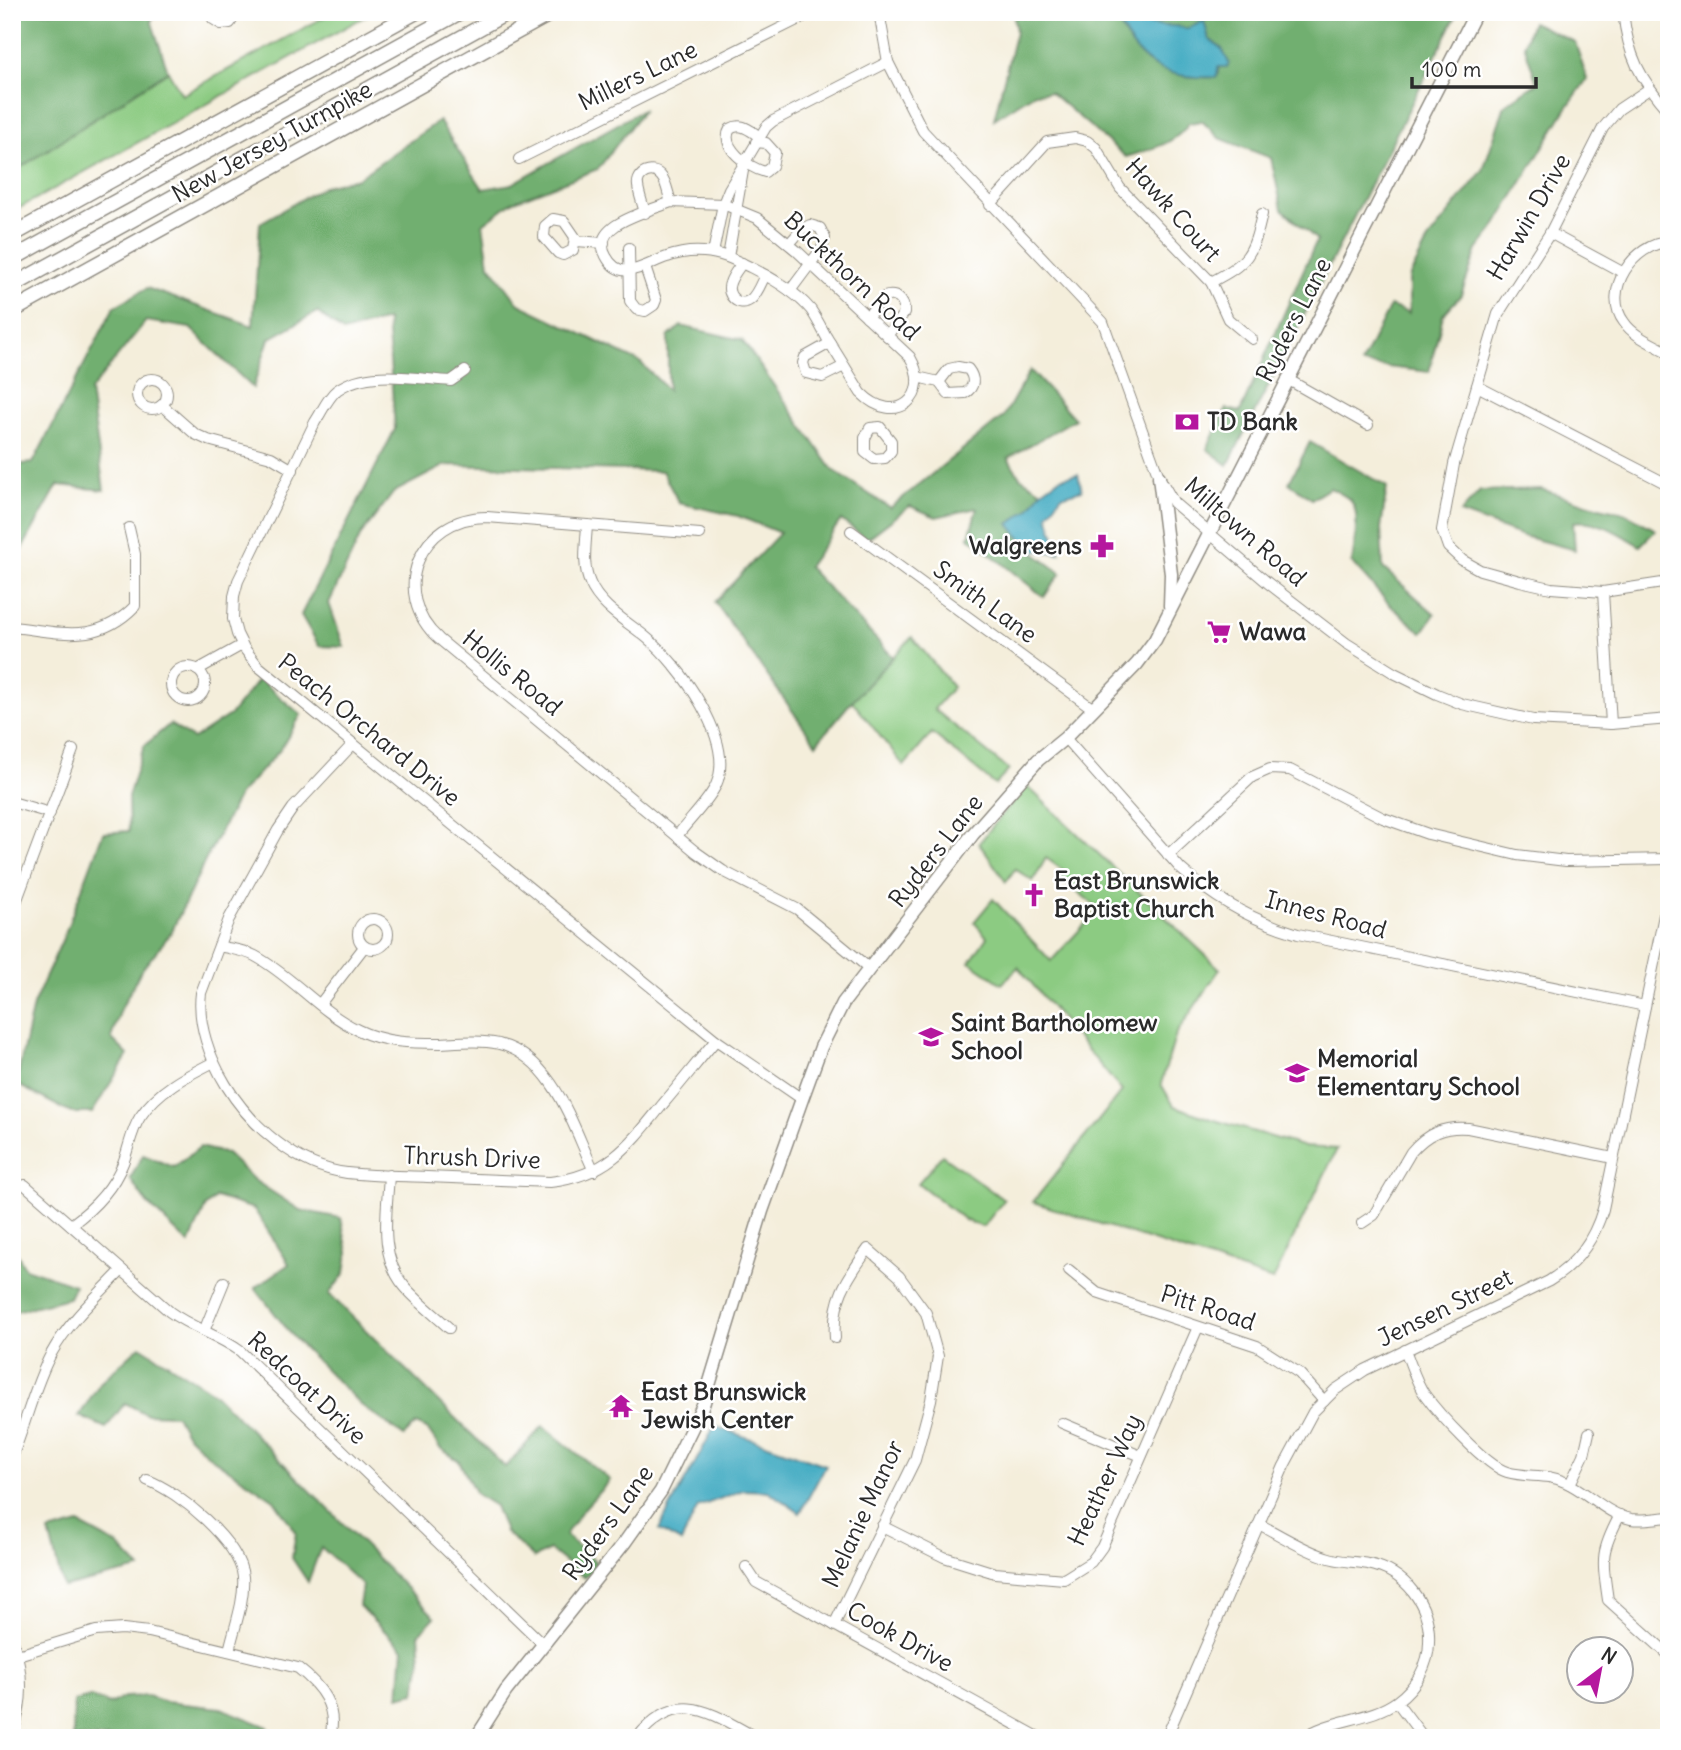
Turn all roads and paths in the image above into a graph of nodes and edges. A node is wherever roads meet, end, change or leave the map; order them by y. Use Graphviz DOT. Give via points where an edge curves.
graph roads {
  1 [pos="210,12"];
  2 [pos="237,12"];
  3 [pos="416,12"];
  4 [pos="460,12"];
  5 [pos="508,12"];
  6 [pos="553,12"];
  7 [pos="813,12"];
  8 [pos="879,12"];
  9 [pos="1476,12"];
  10 [pos="1623,12"];
  11 [pos="888,62"];
  12 [pos="1649,89"];
  13 [pos="1669,112"];
  14 [pos="758,139"];
  15 [pos="519,159"];
  16 [pos="745,161"];
  17 [pos="671,202"];
  18 [pos="723,204"];
  19 [pos="990,205"];
  20 [pos="738,209"];
  21 [pos="645,213"];
  22 [pos="1262,214"];
  23 [pos="1550,233"];
  24 [pos="12,235"];
  25 [pos="576,241"];
  26 [pos="1669,242"];
  27 [pos="604,243"];
  28 [pos="789,244"];
  29 [pos="629,248"];
  30 [pos="713,253"];
  31 [pos="728,257"];
  32 [pos="12,259"];
  33 [pos="742,263"];
  34 [pos="810,263"];
  35 [pos="645,267"];
  36 [pos="630,271"];
  37 [pos="1622,272"];
  38 [pos="765,275"];
  39 [pos="1211,282"];
  40 [pos="12,286"];
  41 [pos="790,291"];
  42 [pos="12,311"];
  43 [pos="867,317"];
  44 [pos="887,336"];
  45 [pos="1252,339"];
  46 [pos="830,343"];
  47 [pos="1669,353"];
  48 [pos="844,366"];
  49 [pos="465,371"];
  50 [pos="917,377"];
  51 [pos="1287,379"];
  52 [pos="939,382"];
  53 [pos="1477,386"];
  54 [pos="162,405"];
  55 [pos="880,408"];
  56 [pos="1368,425"];
  57 [pos="876,428"];
  58 [pos="293,470"];
  59 [pos="1158,477"];
  60 [pos="1669,485"];
  61 [pos="587,525"];
  62 [pos="129,528"];
  63 [pos="851,531"];
  64 [pos="700,534"];
  65 [pos="1210,534"];
  66 [pos="1669,582"];
  67 [pos="1603,592"];
  68 [pos="1170,610"];
  69 [pos="12,627"];
  70 [pos="242,645"];
  71 [pos="197,670"];
  72 [pos="1092,708"];
  73 [pos="1668,719"];
  74 [pos="1611,724"];
  75 [pos="1065,738"];
  76 [pos="1669,740"];
  77 [pos="353,744"];
  78 [pos="73,750"];
  79 [pos="12,802"];
  80 [pos="50,813"];
  81 [pos="677,836"];
  82 [pos="1168,855"];
  83 [pos="1669,859"];
  84 [pos="1669,891"];
  85 [pos="12,913"];
  86 [pos="219,946"];
  87 [pos="364,947"];
  88 [pos="870,969"];
  89 [pos="320,1004"];
  90 [pos="1645,1006"];
  91 [pos="716,1040"];
  92 [pos="214,1062"];
  93 [pos="802,1099"];
  94 [pos="1613,1158"];
  95 [pos="594,1171"];
  96 [pos="389,1175"];
  97 [pos="25,1185"];
  98 [pos="1362,1223"];
  99 [pos="71,1225"];
  100 [pos="122,1270"];
  101 [pos="1069,1270"];
  102 [pos="224,1282"];
  103 [pos="1198,1327"];
  104 [pos="449,1328"];
  105 [pos="204,1331"];
  106 [pos="835,1338"];
  107 [pos="1405,1350"];
  108 [pos="1324,1401"];
  109 [pos="1062,1423"];
  110 [pos="1589,1433"];
  111 [pos="1141,1456"];
  112 [pos="12,1457"];
  113 [pos="147,1480"];
  114 [pos="1570,1484"];
  115 [pos="1620,1515"];
  116 [pos="1669,1517"];
  117 [pos="1259,1524"];
  118 [pos="882,1526"];
  119 [pos="746,1567"];
  120 [pos="835,1625"];
  121 [pos="12,1639"];
  122 [pos="543,1644"];
  123 [pos="229,1651"];
  124 [pos="18,1655"];
  125 [pos="1669,1655"];
  126 [pos="1397,1702"];
  127 [pos="12,1734"];
  128 [pos="330,1738"];
  129 [pos="476,1738"];
  130 [pos="637,1738"];
  131 [pos="757,1738"];
  132 [pos="1040,1738"];
  133 [pos="1166,1738"];
  134 [pos="1303,1738"];
  135 [pos="1424,1738"];
  1 -- 2 [label="street" via="221,24 230,23"];
  3 -- 24 [label="highway, New Jersey Turnpike"];
  4 -- 32 [label="highway, New Jersey Turnpike"];
  5 -- 40 [label="highway, New Jersey Turnpike"];
  6 -- 42 [label="highway, New Jersey Turnpike"];
  7 -- 15 [label="street, Millers Lane"];
  8 -- 11 [label="street, Milltown Road"];
  9 -- 51 [label="main road, Ryders Lane"];
  10 -- 12 [label="street" via="1633,63"];
  11 -- 14 [label="street" via="773,121"];
  11 -- 19 [label="street, Milltown Road" via="923,131"];
  12 -- 13 [label="street"];
  12 -- 23 [label="street, Harwin Drive" via="1619,109 1603,128"];
  14 -- 16 [label="street"];
  14 -- 16 [label="street" via="775,153 772,166 765,172"];
  14 -- 16 [label="street" via="738,125 727,134 727,144"];
  16 -- 18 [label="street"];
  16 -- 20 [label="street"];
  17 -- 18 [label="street, Buckthorn Road"];
  17 -- 21 [label="street, Buckthorn Road"];
  17 -- 21 [label="street" via="663,179 654,171 643,173 638,183"];
  18 -- 20 [label="street, Buckthorn Road"];
  18 -- 30 [label="street"];
  19 -- 39 [label="street, Hawk Court" via="1047,142 1060,138 1087,141 1120,188"];
  19 -- 59 [label="street, Milltown Road" via="1103,322"];
  20 -- 28 [label="street, Buckthorn Road"];
  20 -- 31 [label="street"];
  21 -- 27 [label="street, Buckthorn Road" via="614,225"];
  22 -- 39 [label="street" via="1256,241 1239,268"];
  23 -- 37 [label="street"];
  23 -- 53 [label="street, Harwin Drive" via="1498,314"];
  25 -- 27 [label="street"];
  26 -- 37 [label="street" via="1654,244"];
  27 -- 36 [label="street" via="610,262"];
  28 -- 34 [label="street, Buckthorn Road"];
  28 -- 34 [label="street" via="804,227 820,229 824,244"];
  29 -- 36 [label="street"];
  30 -- 31 [label="street"];
  30 -- 35 [label="street" via="666,257"];
  31 -- 33 [label="street"];
  33 -- 38 [label="street"];
  33 -- 38 [label="street" via="729,290 734,300 744,303 752,299"];
  34 -- 41 [label="street"];
  34 -- 43 [label="street, Buckthorn Road"];
  35 -- 36 [label="street"];
  35 -- 36 [label="street" via="656,300 645,311 630,302"];
  37 -- 47 [label="street" via="1617,300 1622,320 1631,331"];
  38 -- 41 [label="street"];
  39 -- 45 [label="street, Hawk Court" via="1228,319"];
  41 -- 46 [label="street" via="811,311"];
  43 -- 44 [label="street, Buckthorn Road"];
  43 -- 44 [label="street" via="884,297 900,298 903,316"];
  44 -- 50 [label="street, Buckthorn Road" via="910,357"];
  46 -- 48 [label="street"];
  46 -- 48 [label="street" via="805,357 803,368 808,375 822,377"];
  48 -- 55 [label="street" via="861,393"];
  49 -- 58 [label="street, Peach Orchard Drive" via="452,381 378,377 338,390"];
  50 -- 52 [label="street"];
  50 -- 55 [label="street, Buckthorn Road" via="909,401"];
  51 -- 56 [label="street"];
  51 -- 65 [label="main road, Ryders Lane"];
  53 -- 60 [label="street"];
  53 -- 67 [label="street, Harwin Drive" via="1446,495 1442,530 1448,547 1462,560 1494,573 1551,588"];
  54 -- 58 [label="street" via="195,434 271,457"];
  55 -- 57 [label="street"];
  58 -- 70 [label="street, Peach Orchard Drive" via="236,589 233,619"];
  59 -- 65 [label="street, Milltown Road" via="1174,503"];
  59 -- 68 [label="main road" via="1171,574"];
  61 -- 64 [label="street, Hollis Road"];
  61 -- 81 [label="street" via="585,563 594,592 650,640 693,691 711,722 719,751 716,787"];
  61 -- 81 [label="street, Hollis Road" via="487,517 452,524 429,542 418,560 415,603 424,623 439,639"];
  62 -- 69 [label="street" via="135,554 135,606 121,621 101,631 70,634"];
  63 -- 72 [label="street, Smith Lane"];
  65 -- 68 [label="main road, Ryders Lane"];
  65 -- 74 [label="street, Milltown Road" via="1346,643 1426,689 1499,714"];
  66 -- 67 [label="street, Harwin Drive"];
  67 -- 74 [label="street"];
  68 -- 72 [label="main road, Ryders Lane" via="1137,664"];
  70 -- 71 [label="street"];
  70 -- 77 [label="street, Peach Orchard Drive" via="258,666"];
  72 -- 75 [label="main road, Ryders Lane"];
  73 -- 74 [label="street, Milltown Road"];
  73 -- 76 [label="street"];
  75 -- 82 [label="street, Innes Road"];
  75 -- 88 [label="main road, Ryders Lane" via="1038,760 973,834"];
  77 -- 86 [label="street, Thrush Drive" via="278,830"];
  77 -- 91 [label="street, Peach Orchard Drive"];
  78 -- 80 [label="street"];
  79 -- 80 [label="street"];
  80 -- 85 [label="street"];
  81 -- 88 [label="street, Hollis Road" via="723,871 797,909"];
  82 -- 83 [label="street" via="1252,777 1280,768 1298,772 1383,818 1476,848 1566,861"];
  82 -- 90 [label="street, Innes Road" via="1224,903 1273,927"];
  84 -- 90 [label="street, Jensen Street"];
  86 -- 89 [label="street" via="253,954"];
  86 -- 92 [label="street, Thrush Drive" via="199,1003"];
  87 -- 89 [label="street"];
  88 -- 93 [label="main road, Ryders Lane" via="843,1003"];
  89 -- 95 [label="street" via="352,1027 385,1040 491,1043 524,1055 550,1080"];
  90 -- 94 [label="street, Jensen Street"];
  91 -- 93 [label="street, Peach Orchard Drive"];
  91 -- 95 [label="street, Thrush Drive" via="628,1147"];
  92 -- 96 [label="street, Thrush Drive" via="245,1112 291,1151 345,1173"];
  92 -- 99 [label="street" via="183,1077 148,1106 115,1180 91,1210"];
  93 -- 122 [label="main road, Ryders Lane" via="762,1211 703,1405 661,1491"];
  94 -- 98 [label="street" via="1468,1129 1445,1129 1419,1143 1374,1215"];
  94 -- 107 [label="street, Jensen Street" via="1595,1231 1567,1269 1549,1282"];
  95 -- 96 [label="street, Thrush Drive" via="550,1182"];
  96 -- 104 [label="street" via="386,1245 392,1268 405,1288"];
  97 -- 99 [label="street, Redcoat Drive"];
  99 -- 100 [label="street, Redcoat Drive"];
  100 -- 105 [label="street, Redcoat Drive" via="183,1322"];
  100 -- 112 [label="street" via="60,1339 42,1373"];
  101 -- 103 [label="street, Pitt Road" via="1097,1293"];
  102 -- 105 [label="street"];
  103 -- 108 [label="street, Pitt Road" via="1257,1346 1300,1373"];
  103 -- 111 [label="street, Heather Way"];
  105 -- 122 [label="street, Redcoat Drive" via="240,1351"];
  106 -- 118 [label="street, Melanie Manor" via="834,1318 843,1285 868,1249 899,1276 926,1313 938,1356 915,1460"];
  107 -- 108 [label="street, Jensen Street" via="1365,1370"];
  107 -- 114 [label="street" via="1424,1394 1478,1453 1507,1472 1553,1476"];
  108 -- 117 [label="street, Jensen Street" via="1294,1445"];
  109 -- 111 [label="street"];
  110 -- 114 [label="street"];
  111 -- 118 [label="street, Heather Way" via="1102,1547 1091,1562 1064,1579 995,1573 944,1557"];
  113 -- 123 [label="street" via="164,1486 214,1528 240,1562 243,1588"];
  114 -- 115 [label="street"];
  115 -- 116 [label="street" via="1642,1520"];
  115 -- 125 [label="street" via="1605,1543 1608,1600"];
  117 -- 126 [label="street" via="1328,1558 1384,1569 1415,1594 1428,1623 1428,1655 1415,1684"];
  117 -- 133 [label="street, Jensen Street"];
  118 -- 120 [label="street, Melanie Manor"];
  119 -- 120 [label="street, Cook Drive" via="756,1581"];
  120 -- 132 [label="street, Cook Drive"];
  121 -- 124 [label="street"];
  122 -- 129 [label="main road, Ryders Lane"];
  123 -- 124 [label="street" via="122,1629 96,1631"];
  123 -- 128 [label="street" via="298,1668 315,1681 330,1704"];
  124 -- 127 [label="street" via="21,1700"];
  126 -- 134 [label="street"];
  126 -- 135 [label="street"];
  130 -- 131 [label="street" via="658,1716 693,1708 711,1712"];
}
